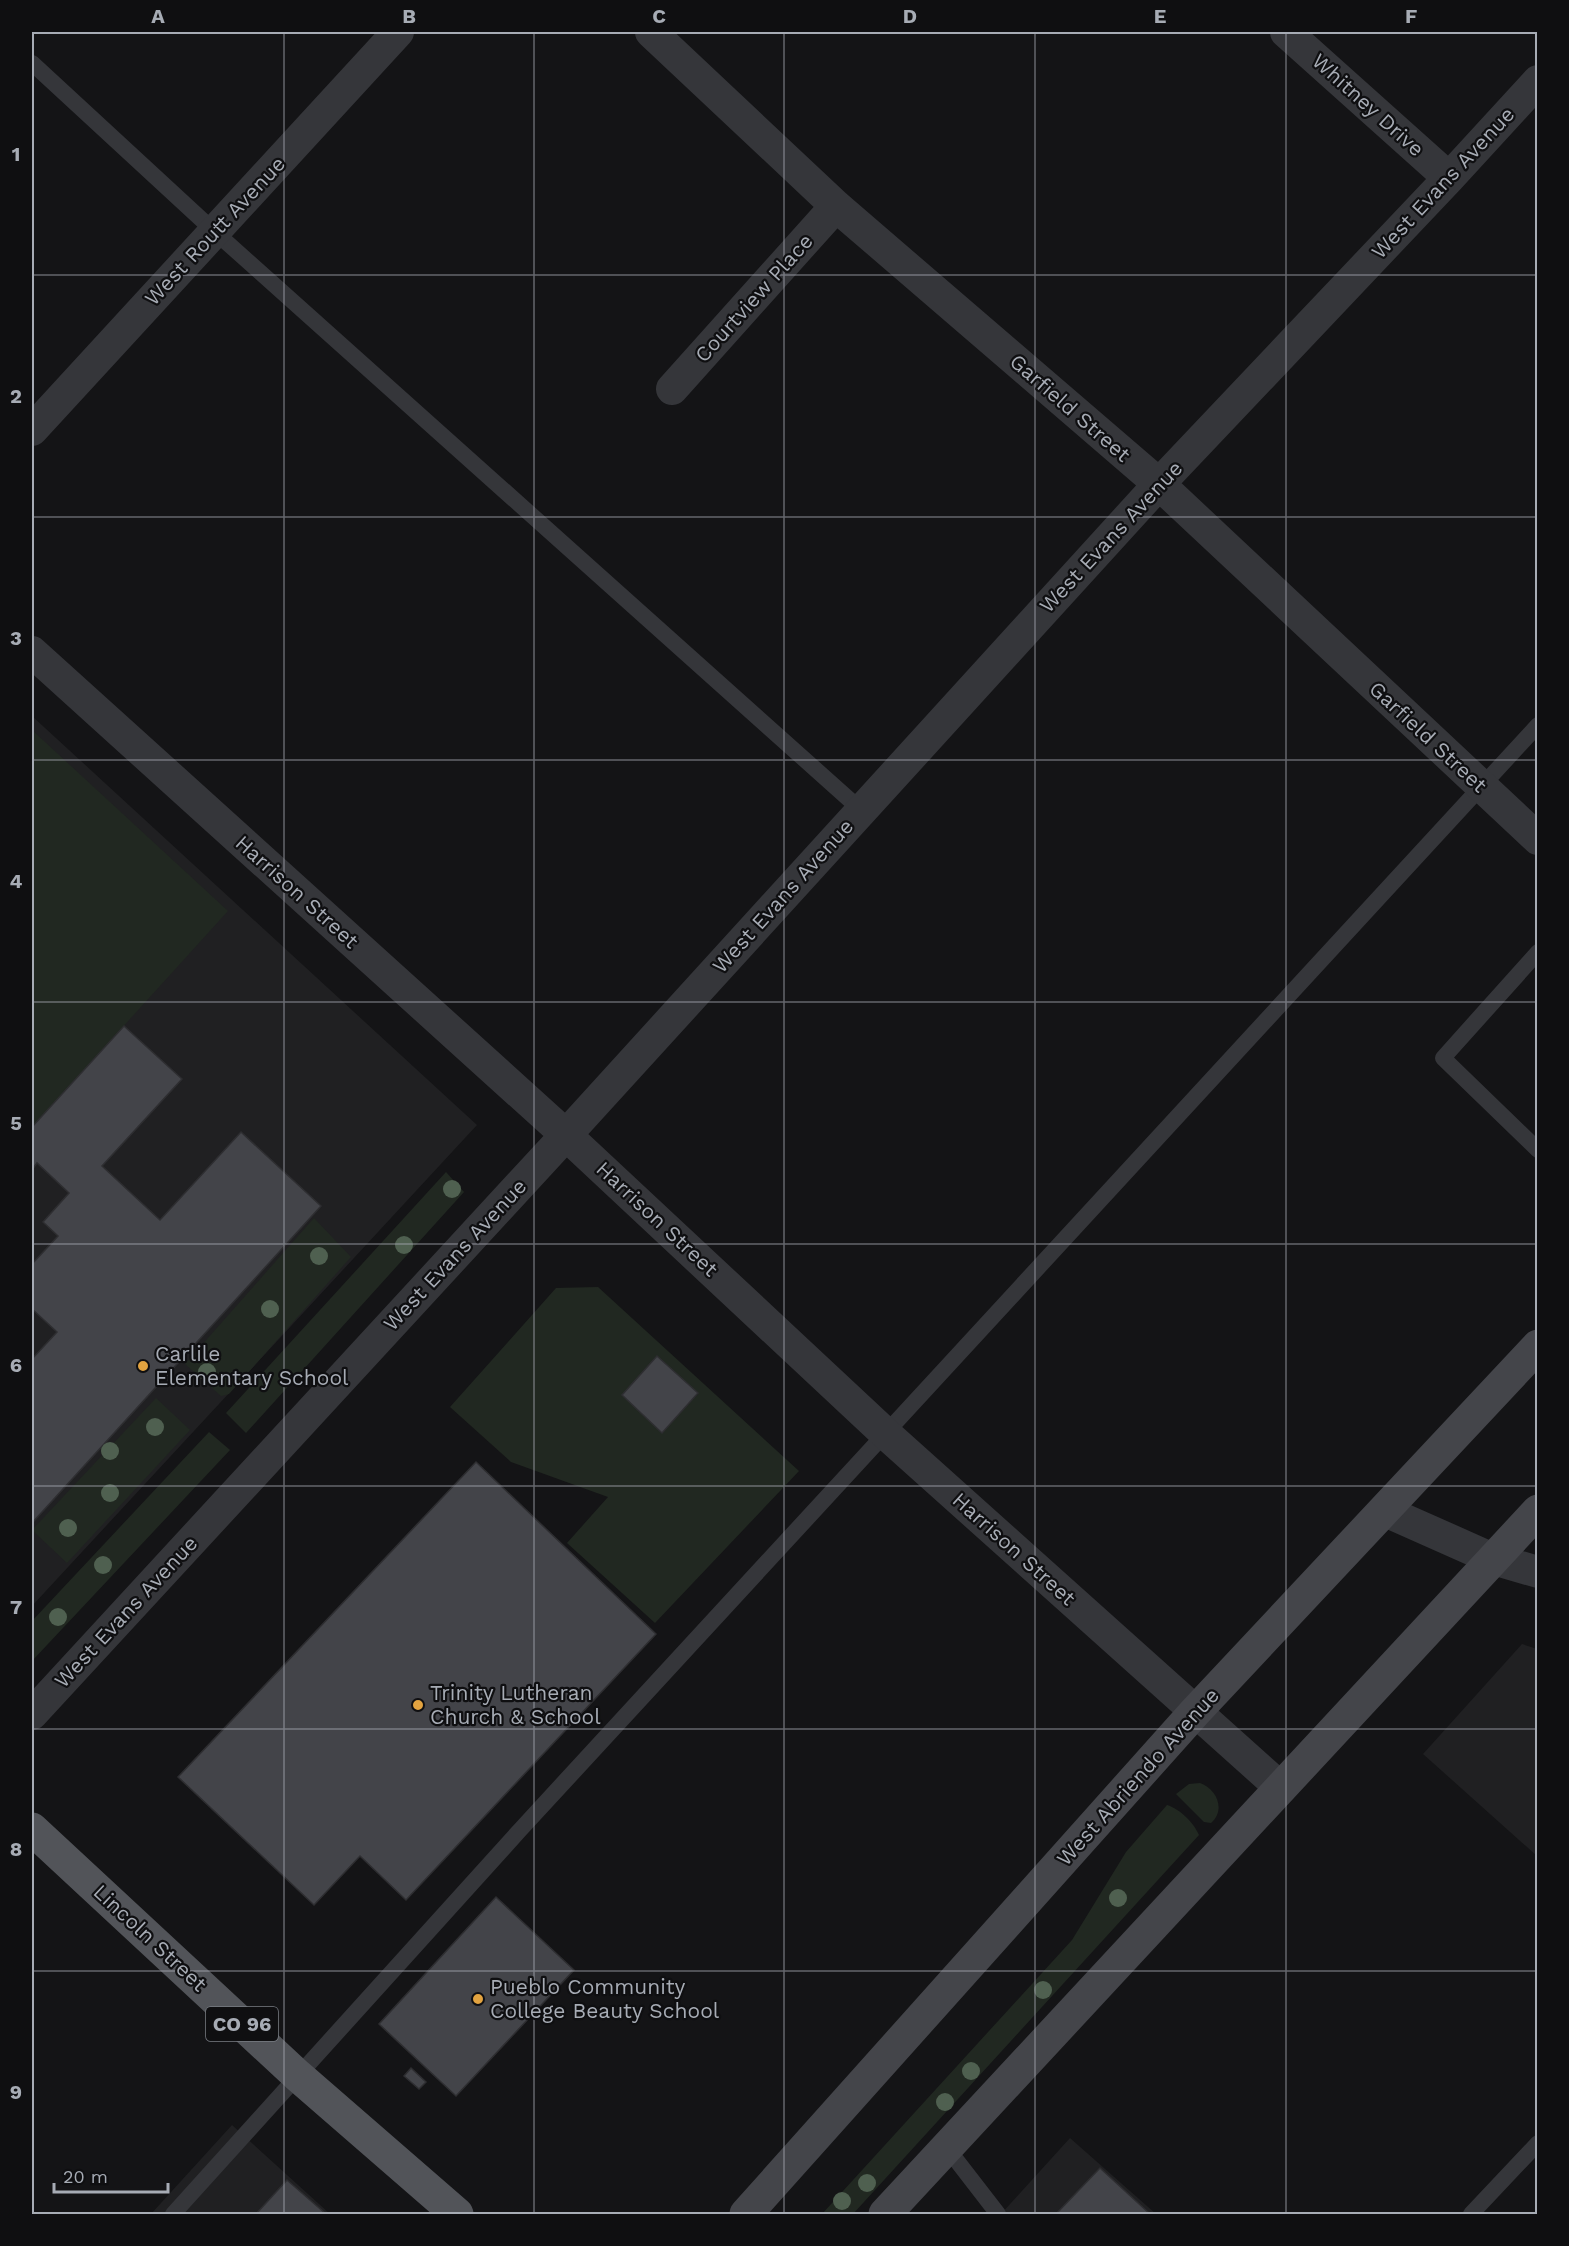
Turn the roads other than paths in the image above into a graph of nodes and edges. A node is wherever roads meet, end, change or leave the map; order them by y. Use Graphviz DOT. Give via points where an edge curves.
graph roads {
  1 [pos="398,32"];
  2 [pos="651,32"];
  3 [pos="1286,32"];
  4 [pos="32,63"];
  5 [pos="1538,81"];
  6 [pos="1449,178"];
  7 [pos="836,206"];
  8 [pos="214,231"];
  9 [pos="672,389"];
  10 [pos="32,430"];
  11 [pos="1159,483"];
  12 [pos="32,652"];
  13 [pos="1538,725"];
  14 [pos="1480,787"];
  15 [pos="861,810"];
  16 [pos="1538,839"];
  17 [pos="1538,952"];
  18 [pos="566,1135"];
  19 [pos="1538,1150"];
  20 [pos="1538,1346"];
  21 [pos="886,1434"];
  22 [pos="1538,1510"];
  23 [pos="1385,1511"];
  24 [pos="1493,1559"];
  25 [pos="1538,1572"];
  26 [pos="1195,1712"];
  27 [pos="32,1714"];
  28 [pos="1281,1788"];
  29 [pos="32,1829"];
  30 [pos="297,2074"];
  31 [pos="1538,2142"];
  32 [pos="947,2148"];
  33 [pos="173,2214"];
  34 [pos="457,2214"];
  35 [pos="746,2214"];
  36 [pos="885,2214"];
  37 [pos="998,2214"];
  38 [pos="1471,2214"];
  1 -- 8 [label="street, West Routt Avenue"];
  2 -- 7 [label="street, Garfield Street"];
  3 -- 6 [label="street, Whitney Drive"];
  4 -- 8 [label="lane"];
  5 -- 6 [label="street, West Evans Avenue"];
  6 -- 11 [label="street, West Evans Avenue"];
  7 -- 9 [label="street, Courtview Place"];
  7 -- 11 [label="street, Garfield Street"];
  8 -- 10 [label="street, West Routt Avenue"];
  8 -- 15 [label="lane"];
  11 -- 14 [label="street, Garfield Street"];
  11 -- 15 [label="street, West Evans Avenue"];
  12 -- 18 [label="street, Harrison Street"];
  13 -- 14 [label="lane"];
  14 -- 16 [label="street, Garfield Street"];
  14 -- 21 [label="lane"];
  15 -- 18 [label="street, West Evans Avenue"];
  17 -- 19 [label="lane" via="1443,1058"];
  18 -- 21 [label="street, Harrison Street"];
  18 -- 27 [label="street, West Evans Avenue"];
  20 -- 23 [label="street, West Abriendo Avenue"];
  21 -- 26 [label="street, Harrison Street"];
  21 -- 30 [label="lane"];
  22 -- 24 [label="street"];
  23 -- 24 [label="street"];
  23 -- 26 [label="street, West Abriendo Avenue"];
  24 -- 25 [label="street"];
  24 -- 28 [label="street"];
  26 -- 28 [label="street, Harrison Street"];
  26 -- 35 [label="street, West Abriendo Avenue"];
  28 -- 32 [label="street"];
  29 -- 30 [label="main road, Lincoln Street / CO 96"];
  30 -- 33 [label="lane"];
  30 -- 34 [label="main road, Lincoln Street / CO 96"];
  31 -- 38 [label="lane"];
  32 -- 36 [label="street"];
  32 -- 37 [label="lane"];
}
